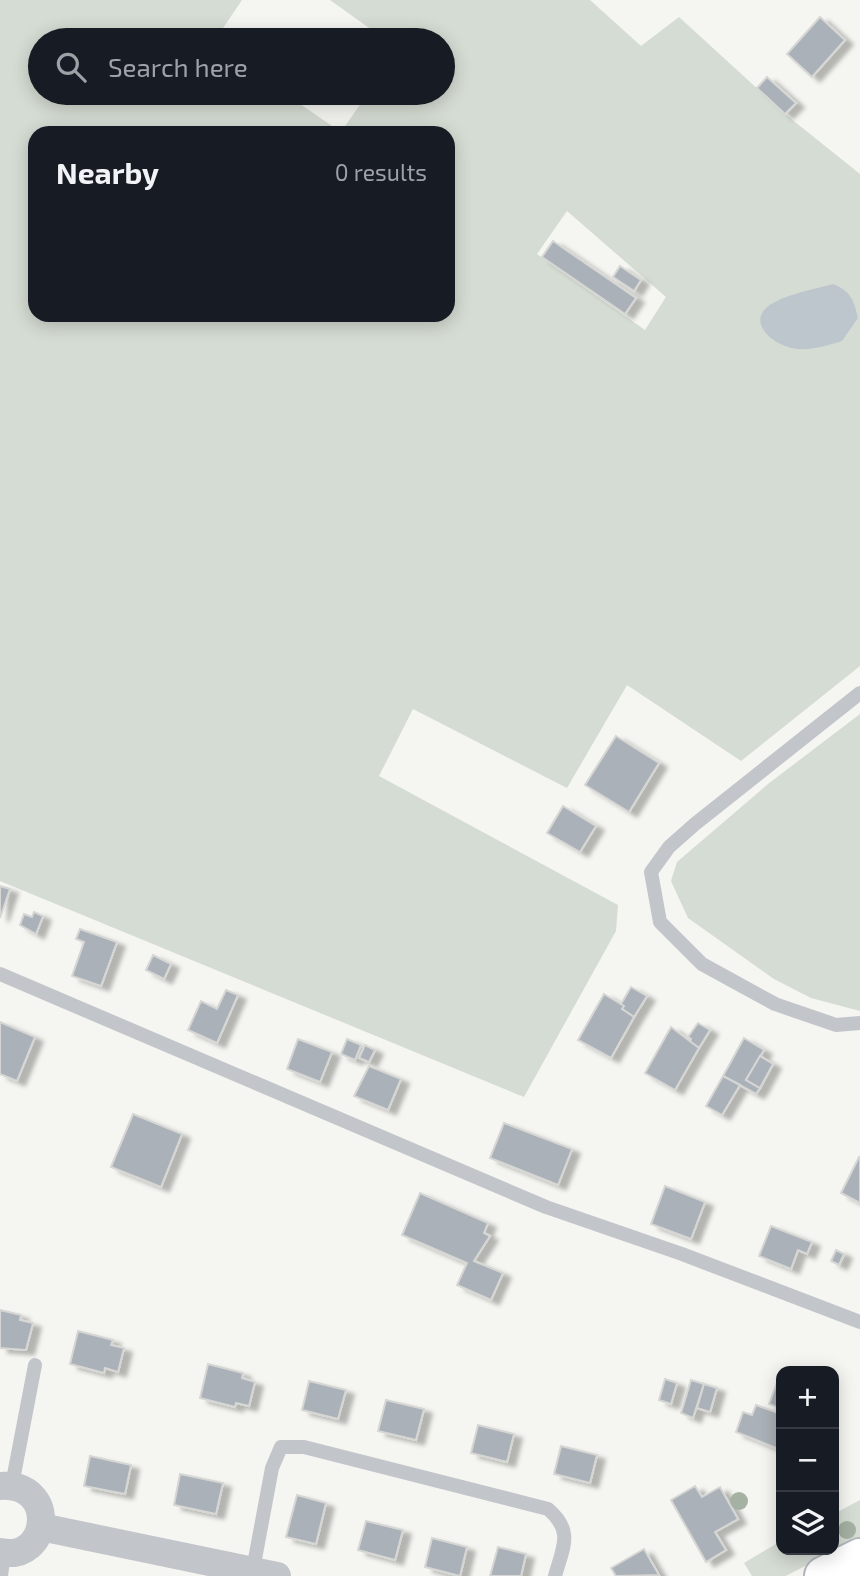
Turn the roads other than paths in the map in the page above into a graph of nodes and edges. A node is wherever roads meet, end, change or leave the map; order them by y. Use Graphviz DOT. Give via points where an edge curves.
graph roads {
  1 [pos="860,693"];
  2 [pos="0,974"];
  3 [pos="860,1023"];
  4 [pos="860,1322"];
  5 [pos="35,1365"];
  6 [pos="6,1485"];
  7 [pos="41,1527"];
  8 [pos="860,1558"];
  9 [pos="2,1560"];
  10 [pos="261,1574"];
  11 [pos="555,1576"];
  12 [pos="824,1576"];
  1 -- 3 [label="lane" via="695,824 669,847 651,872 660,922 702,964 775,1004 836,1025"];
  2 -- 4 [label="lane" via="546,1207"];
  5 -- 6 [label="lane"];
  6 -- 7 [label="street" via="25,1489 36,1499"];
  7 -- 9 [label="street" via="28,1547"];
  7 -- 10 [label="street"];
  8 -- 12 [label="street"];
  10 -- 11 [label="lane" via="272,1468 282,1447 304,1447 548,1508 562,1520 565,1538"];
}
